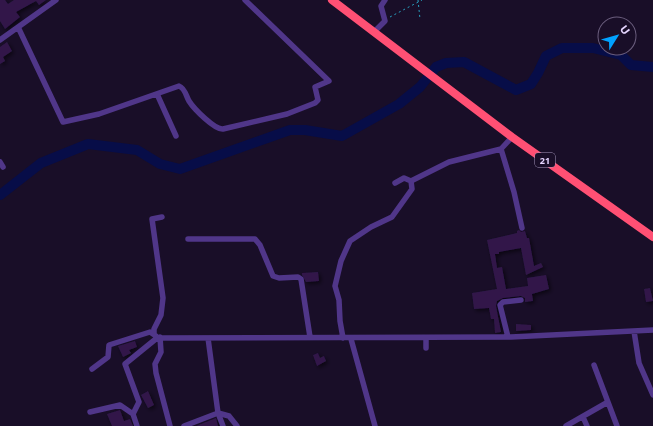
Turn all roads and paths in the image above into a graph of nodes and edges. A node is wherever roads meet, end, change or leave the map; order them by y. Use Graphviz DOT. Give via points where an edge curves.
graph roads {
  1 [pos="56,0"];
  2 [pos="245,0"];
  3 [pos="332,0"];
  4 [pos="385,0"];
  5 [pos="422,0"];
  6 [pos="419,1"];
  7 [pos="386,19"];
  8 [pos="420,19"];
  9 [pos="18,27"];
  10 [pos="374,32"];
  11 [pos="0,40"];
  12 [pos="157,94"];
  13 [pos="176,136"];
  14 [pos="512,137"];
  15 [pos="501,148"];
  16 [pos="411,181"];
  17 [pos="395,183"];
  18 [pos="162,217"];
  19 [pos="522,228"];
  20 [pos="653,237"];
  21 [pos="188,239"];
  22 [pos="521,300"];
  23 [pos="653,330"];
  24 [pos="634,331"];
  25 [pos="157,336"];
  26 [pos="310,337"];
  27 [pos="508,337"];
  28 [pos="208,338"];
  29 [pos="343,338"];
  30 [pos="426,338"];
  31 [pos="351,339"];
  32 [pos="426,348"];
  33 [pos="594,365"];
  34 [pos="92,369"];
  35 [pos="653,395"];
  36 [pos="608,402"];
  37 [pos="90,412"];
  38 [pos="133,414"];
  39 [pos="218,414"];
  40 [pos="583,417"];
  41 [pos="138,426"];
  42 [pos="170,426"];
  43 [pos="184,426"];
  44 [pos="223,426"];
  45 [pos="237,426"];
  46 [pos="376,426"];
  47 [pos="566,426"];
  48 [pos="587,426"];
  49 [pos="617,426"];
  1 -- 9 [label="street"];
  2 -- 12 [label="street" via="329,79 329,82 315,87 317,102 287,114 220,130 190,102 181,86"];
  3 -- 10 [label="highway, 21"];
  4 -- 7 [label="street" via="381,6"];
  5 -- 6 [label="path"];
  6 -- 7 [label="path"];
  6 -- 8 [label="path"];
  7 -- 10 [label="street"];
  9 -- 11 [label="street"];
  9 -- 12 [label="street" via="63,122 99,114"];
  10 -- 14 [label="highway, 21"];
  12 -- 13 [label="street"];
  14 -- 15 [label="street"];
  14 -- 20 [label="highway, 21"];
  15 -- 16 [label="street" via="449,162"];
  15 -- 19 [label="street"];
  16 -- 17 [label="street" via="404,178"];
  16 -- 29 [label="street" via="412,189 392,217 350,241 343,256 335,280"];
  18 -- 25 [label="street" via="152,218 163,298 161,315 154,329"];
  21 -- 26 [label="street" via="255,240 260,245 274,276 301,279"];
  22 -- 27 [label="street" via="503,302 500,305"];
  23 -- 24 [label="street"];
  24 -- 27 [label="street"];
  24 -- 35 [label="street" via="639,363"];
  25 -- 28 [label="street"];
  25 -- 34 [label="street" via="150,332 109,345 108,357"];
  25 -- 38 [label="street" via="125,364 139,402"];
  25 -- 42 [label="street" via="161,352 155,364 156,373"];
  26 -- 28 [label="street"];
  26 -- 29 [label="street"];
  27 -- 30 [label="street"];
  28 -- 39 [label="street"];
  29 -- 31 [label="street"];
  30 -- 31 [label="street"];
  30 -- 32 [label="street"];
  31 -- 46 [label="street"];
  33 -- 36 [label="street"];
  36 -- 40 [label="street"];
  36 -- 49 [label="street"];
  37 -- 38 [label="street" via="120,405"];
  38 -- 41 [label="street"];
  39 -- 43 [label="street"];
  39 -- 44 [label="street"];
  39 -- 45 [label="street" via="229,416"];
  40 -- 47 [label="street"];
  40 -- 48 [label="street"];
}
